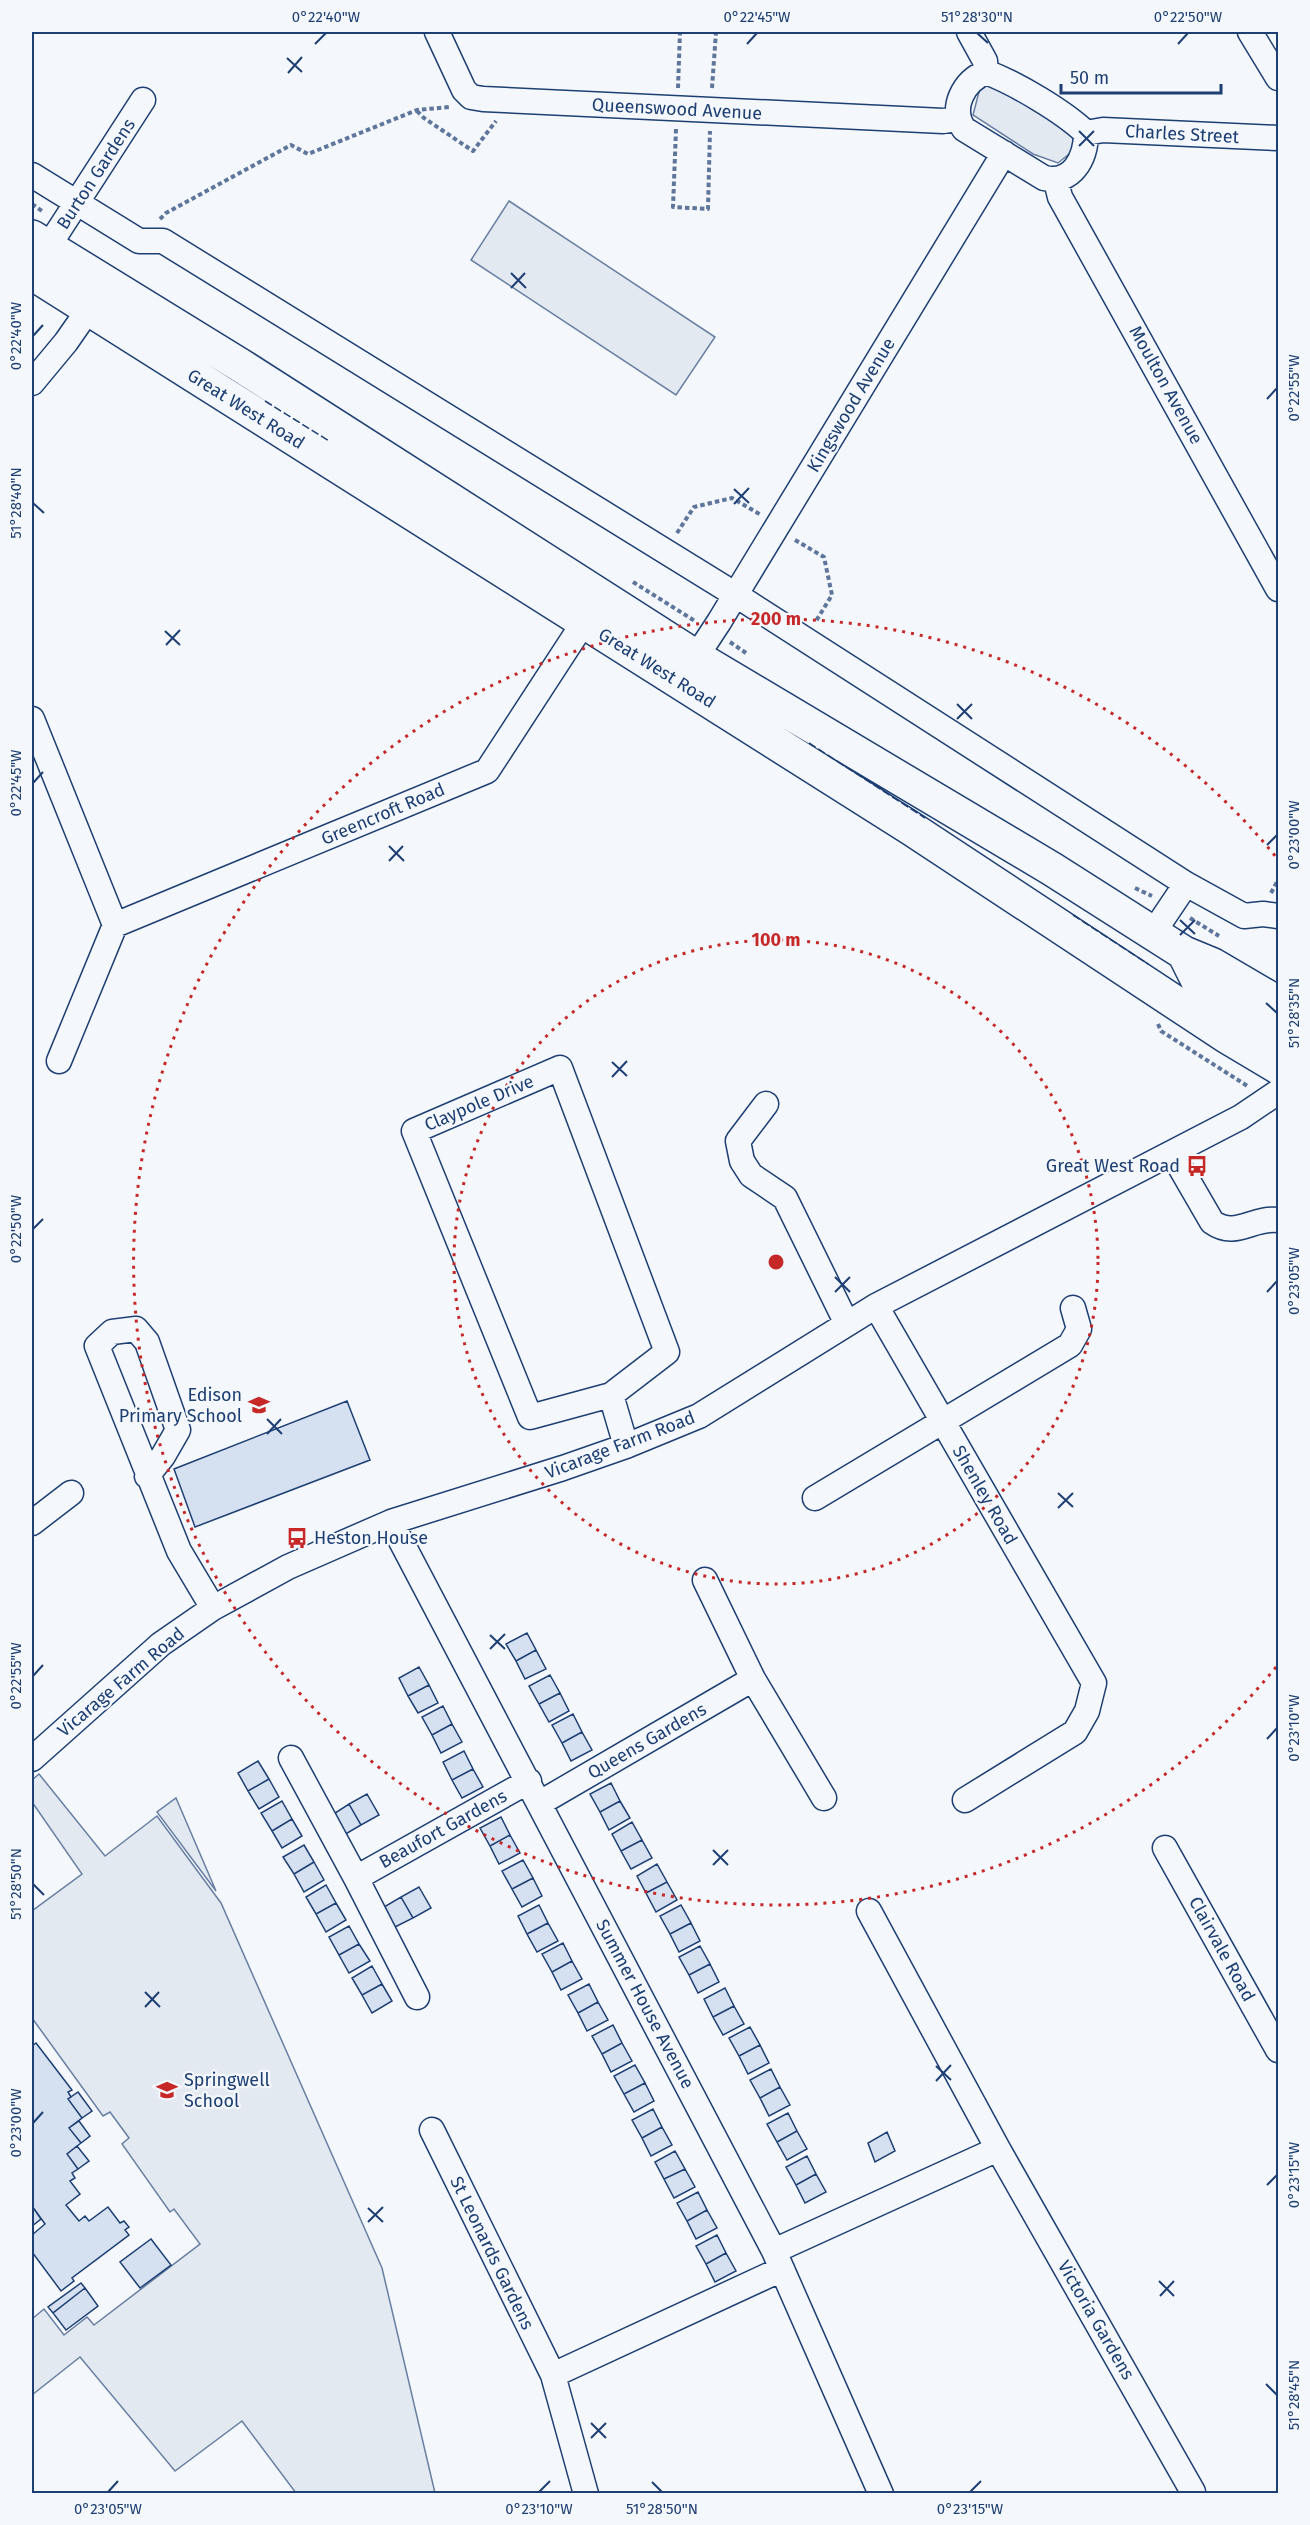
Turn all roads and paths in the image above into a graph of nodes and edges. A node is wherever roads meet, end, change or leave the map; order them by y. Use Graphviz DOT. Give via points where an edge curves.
graph roads {
  1 [pos="437,32"];
  2 [pos="680,32"];
  3 [pos="716,32"];
  4 [pos="969,32"];
  5 [pos="1250,32"];
  6 [pos="986,72"];
  7 [pos="1278,78"];
  8 [pos="471,97"];
  9 [pos="143,100"];
  10 [pos="510,101"];
  11 [pos="417,110"];
  12 [pos="677,110"];
  13 [pos="710,111"];
  14 [pos="957,119"];
  15 [pos="1086,133"];
  16 [pos="1278,138"];
  17 [pos="1004,153"];
  18 [pos="32,175"];
  19 [pos="1056,181"];
  20 [pos="76,204"];
  21 [pos="139,241"];
  22 [pos="37,252"];
  23 [pos="89,309"];
  24 [pos="32,383"];
  25 [pos="777,527"];
  26 [pos="665,551"];
  27 [pos="1278,589"];
  28 [pos="736,595"];
  29 [pos="584,622"];
  30 [pos="805,639"];
  31 [pos="696,657"];
  32 [pos="32,719"];
  33 [pos="1186,884"];
  34 [pos="1273,912"];
  35 [pos="115,925"];
  36 [pos="1153,933"];
  37 [pos="1184,953"];
  38 [pos="1278,1003"];
  39 [pos="1161,1031"];
  40 [pos="1278,1036"];
  41 [pos="59,1062"];
  42 [pos="1278,1067"];
  43 [pos="1246,1085"];
  44 [pos="1278,1092"];
  45 [pos="766,1104"];
  46 [pos="1172,1153"];
  47 [pos="1278,1220"];
  48 [pos="876,1306"];
  49 [pos="1073,1308"];
  50 [pos="847,1324"];
  51 [pos="611,1395"];
  52 [pos="943,1422"];
  53 [pos="626,1446"];
  54 [pos="147,1476"];
  55 [pos="70,1493"];
  56 [pos="815,1498"];
  57 [pos="391,1522"];
  58 [pos="32,1523"];
  59 [pos="705,1580"];
  60 [pos="213,1608"];
  61 [pos="753,1679"];
  62 [pos="291,1758"];
  63 [pos="32,1759"];
  64 [pos="529,1780"];
  65 [pos="824,1798"];
  66 [pos="965,1800"];
  67 [pos="540,1803"];
  68 [pos="1165,1848"];
  69 [pos="356,1878"];
  70 [pos="869,1911"];
  71 [pos="417,1997"];
  72 [pos="1278,2050"];
  73 [pos="432,2130"];
  74 [pos="998,2149"];
  75 [pos="778,2260"];
  76 [pos="553,2375"];
  77 [pos="1193,2492"];
  78 [pos="585,2493"];
  79 [pos="881,2493"];
  1 -- 8 [label="street" via="456,76"];
  2 -- 12 [label="path"];
  3 -- 13 [label="path"];
  4 -- 6 [label="street" via="985,61"];
  5 -- 7 [label="street"];
  6 -- 14 [label="street" via="973,77 957,105"];
  6 -- 15 [label="street" via="1002,78"];
  8 -- 10 [label="street, Queenswood Avenue"];
  8 -- 11 [label="path" via="452,107"];
  9 -- 20 [label="street, Burton Gardens"];
  10 -- 11 [label="path" via="473,151"];
  10 -- 12 [label="street, Queenswood Avenue"];
  11 -- 21 [label="path" via="308,154 291,145 166,213"];
  12 -- 13 [label="street, Queenswood Avenue"];
  12 -- 13 [label="path" via="673,207 708,209"];
  13 -- 14 [label="street, Queenswood Avenue"];
  14 -- 17 [label="street" via="964,129"];
  15 -- 16 [label="street, Charles Street" via="1103,130"];
  15 -- 19 [label="street" via="1086,148 1070,175"];
  17 -- 19 [label="street" via="1044,178"];
  17 -- 25 [label="street, Kingswood Avenue"];
  18 -- 20 [label="street"];
  19 -- 27 [label="street, Moulton Avenue" via="1060,197"];
  20 -- 21 [label="street"];
  20 -- 22 [label="street, Burton Gardens"];
  21 -- 26 [label="street" via="163,241"];
  22 -- 23 [label="highway, Great West Road"];
  22 -- 31 [label="highway, Great West Road" via="240,365"];
  23 -- 24 [label="street"];
  23 -- 29 [label="highway, Great West Road"];
  25 -- 26 [label="path" via="732,498 694,507"];
  25 -- 28 [label="street, Kingswood Avenue"];
  25 -- 30 [label="path" via="824,557 832,596"];
  26 -- 28 [label="street"];
  28 -- 30 [label="street"];
  28 -- 31 [label="street, Kingswood Avenue"];
  29 -- 35 [label="street, Greencroft Road" via="487,771"];
  29 -- 42 [label="highway, Great West Road"];
  30 -- 33 [label="street"];
  31 -- 36 [label="highway, Great West Road"];
  32 -- 35 [label="street"];
  33 -- 34 [label="street" via="1244,916"];
  33 -- 36 [label="street"];
  35 -- 41 [label="street"];
  36 -- 37 [label="highway, Great West Road"];
  37 -- 38 [label="highway, Great West Road" via="1214,964"];
  37 -- 40 [label="highway" via="1200,985"];
  39 -- 43 [label="path"];
  44 -- 46 [label="street, Vicarage Farm Road" via="1241,1117"];
  45 -- 50 [label="street" via="738,1141 742,1161 751,1175 785,1198"];
  46 -- 47 [label="street" via="1212,1222 1220,1228 1230,1231 1266,1219"];
  46 -- 48 [label="street, Vicarage Farm Road"];
  48 -- 50 [label="street, Vicarage Farm Road"];
  48 -- 52 [label="street, Shenley Road"];
  49 -- 52 [label="street" via="1079,1329 1070,1345"];
  50 -- 53 [label="street, Vicarage Farm Road" via="699,1416"];
  51 -- 51 [label="street, Claypole Drive" via="530,1417 414,1131 560,1068 667,1352"];
  51 -- 53 [label="street"];
  52 -- 56 [label="street"];
  52 -- 66 [label="street, Shenley Road" via="1094,1683 1087,1711 1074,1732"];
  53 -- 57 [label="street, Vicarage Farm Road"];
  54 -- 54 [label="street" via="97,1346 112,1332 136,1329 147,1342 178,1430"];
  54 -- 60 [label="street" via="179,1551"];
  55 -- 58 [label="street"];
  57 -- 60 [label="street, Vicarage Farm Road" via="288,1567"];
  57 -- 64 [label="street, Summer House Avenue"];
  59 -- 61 [label="street"];
  60 -- 63 [label="street, Vicarage Farm Road" via="161,1644"];
  61 -- 65 [label="street"];
  61 -- 67 [label="street, Queens Gardens"];
  62 -- 69 [label="street"];
  64 -- 67 [label="street, Summer House Avenue"];
  64 -- 69 [label="street, Beaufort Gardens"];
  67 -- 75 [label="street, Summer House Avenue"];
  68 -- 72 [label="street, Clairvale Road"];
  69 -- 71 [label="street"];
  70 -- 74 [label="street, Victoria Gardens"];
  73 -- 76 [label="street, St Leonards Gardens"];
  74 -- 75 [label="street"];
  74 -- 77 [label="street, Victoria Gardens"];
  75 -- 76 [label="street"];
  75 -- 79 [label="street, Summer House Avenue"];
  76 -- 78 [label="street, St Leonards Gardens"];
}
